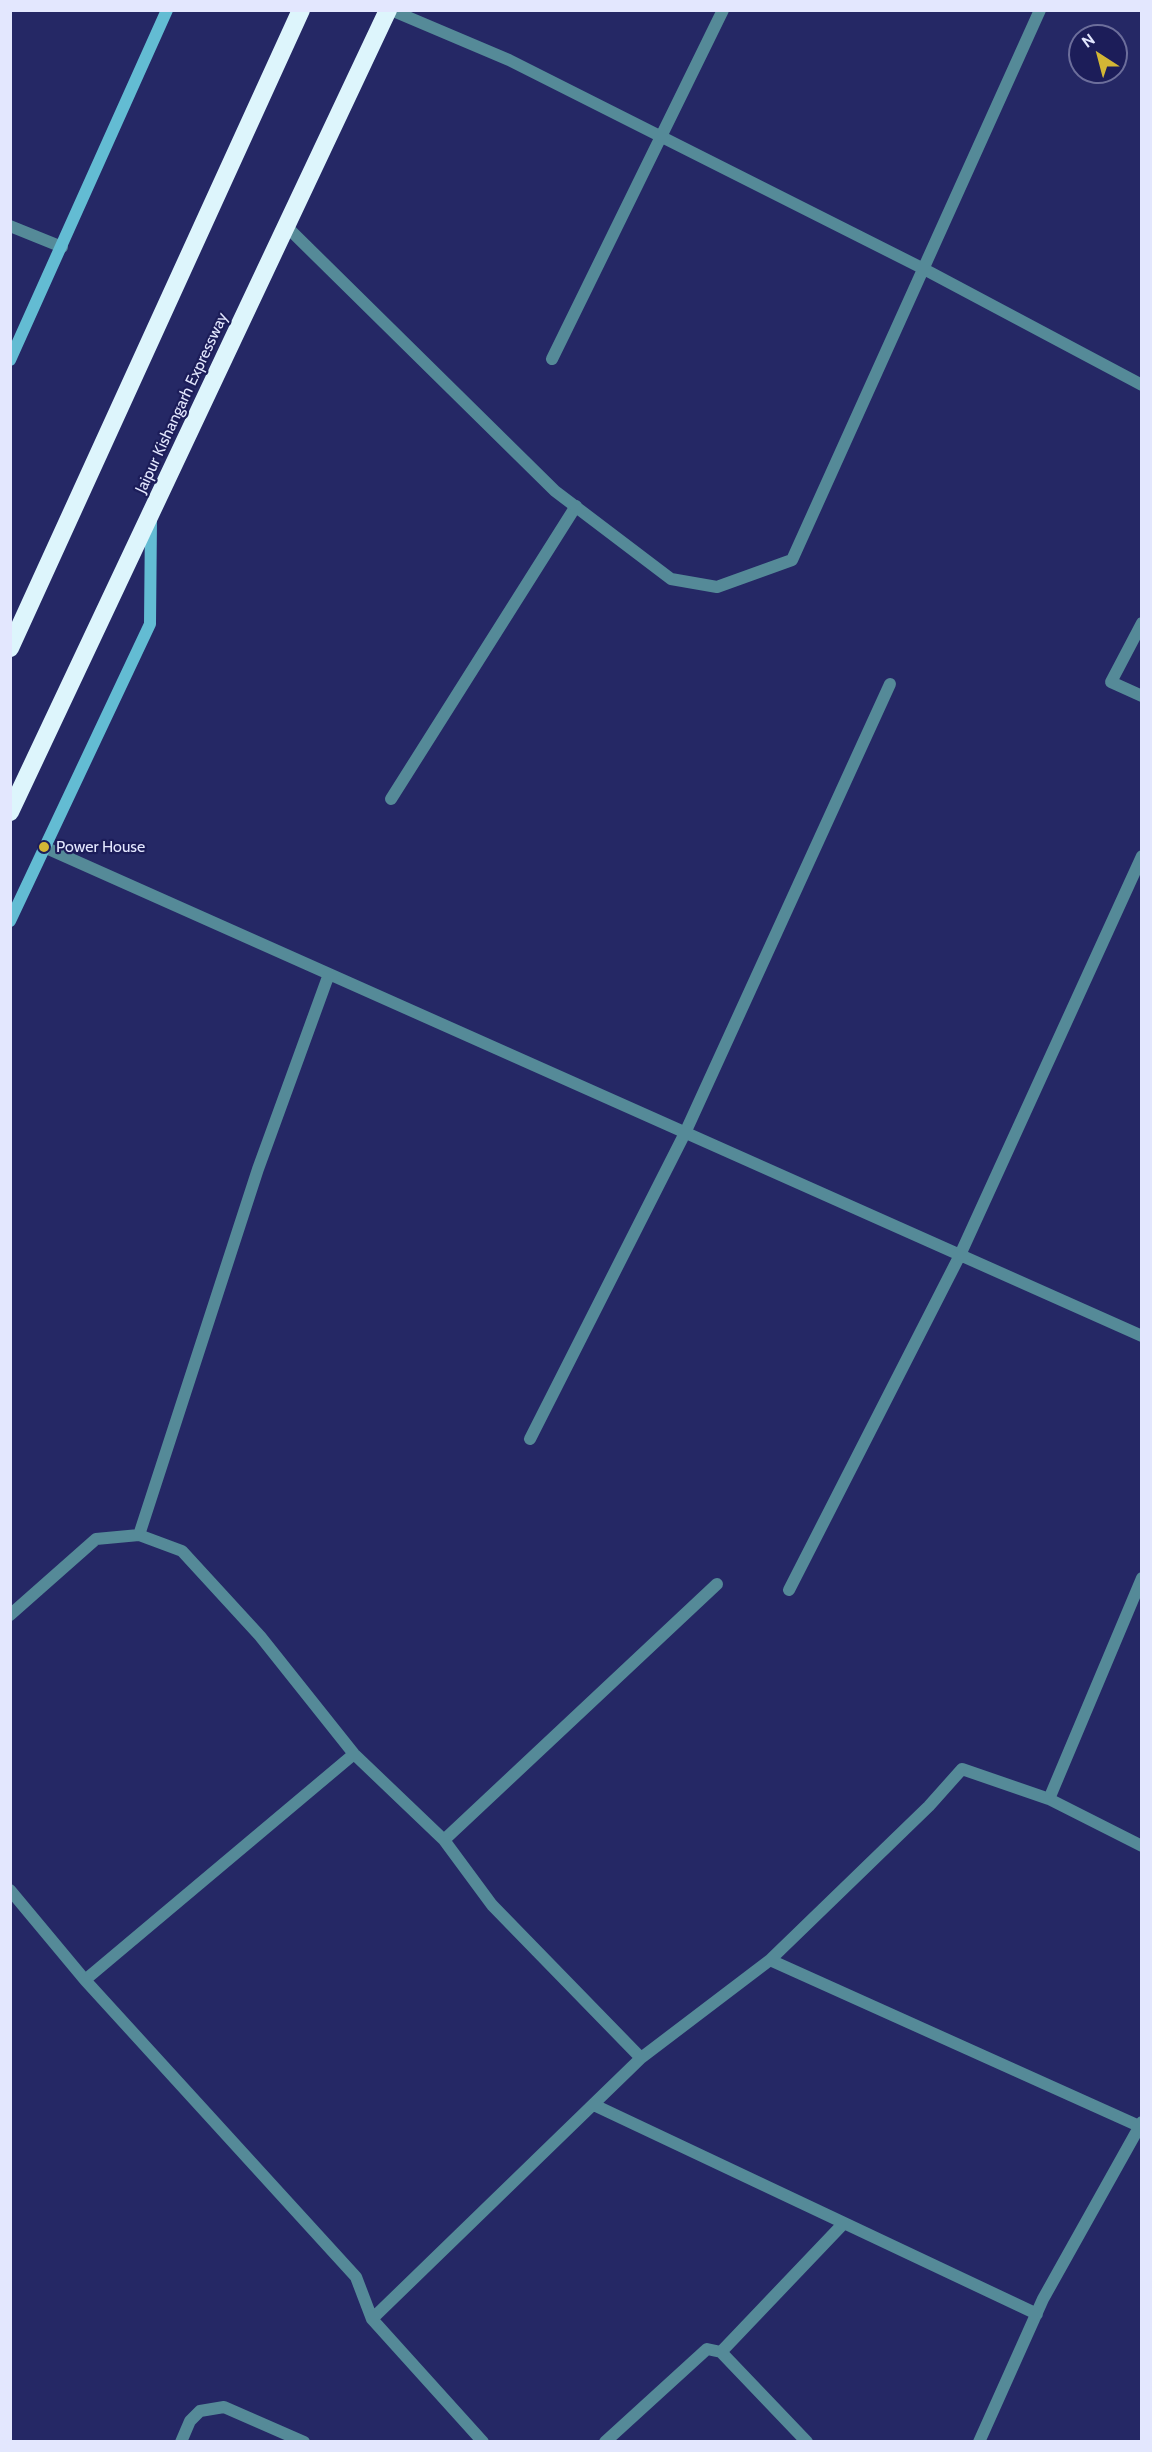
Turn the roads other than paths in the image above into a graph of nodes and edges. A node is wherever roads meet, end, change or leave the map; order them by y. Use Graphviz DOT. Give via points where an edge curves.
graph roads {
  1 [pos="168,10"];
  2 [pos="301,10"];
  3 [pos="389,10"];
  4 [pos="723,10"];
  5 [pos="1040,10"];
  6 [pos="662,137"];
  7 [pos="10,226"];
  8 [pos="287,227"];
  9 [pos="62,248"];
  10 [pos="922,268"];
  11 [pos="552,359"];
  12 [pos="10,360"];
  13 [pos="1142,386"];
  14 [pos="576,506"];
  15 [pos="152,514"];
  16 [pos="1142,623"];
  17 [pos="10,648"];
  18 [pos="890,684"];
  19 [pos="1142,696"];
  20 [pos="391,799"];
  21 [pos="10,812"];
  22 [pos="44,847"];
  23 [pos="1142,856"];
  24 [pos="10,921"];
  25 [pos="329,974"];
  26 [pos="685,1133"];
  27 [pos="960,1255"];
  28 [pos="1142,1336"];
  29 [pos="530,1439"];
  30 [pos="139,1535"];
  31 [pos="1142,1578"];
  32 [pos="717,1584"];
  33 [pos="789,1590"];
  34 [pos="10,1615"];
  35 [pos="354,1754"];
  36 [pos="1049,1799"];
  37 [pos="444,1840"];
  38 [pos="1142,1846"];
  39 [pos="10,1890"];
  40 [pos="770,1960"];
  41 [pos="85,1980"];
  42 [pos="641,2058"];
  43 [pos="594,2105"];
  44 [pos="1141,2124"];
  45 [pos="843,2224"];
  46 [pos="1037,2314"];
  47 [pos="372,2319"];
  48 [pos="722,2352"];
  49 [pos="180,2442"];
  50 [pos="304,2442"];
  51 [pos="483,2442"];
  52 [pos="605,2442"];
  53 [pos="807,2442"];
  54 [pos="979,2442"];
  1 -- 9 [label="street"];
  2 -- 17 [label="highway"];
  3 -- 6 [label="street" via="509,60"];
  3 -- 8 [label="highway, Jaipur Kishangarh Expressway"];
  4 -- 6 [label="street"];
  5 -- 10 [label="street"];
  6 -- 10 [label="street"];
  6 -- 11 [label="street"];
  7 -- 9 [label="street"];
  8 -- 14 [label="street" via="555,490"];
  8 -- 15 [label="highway, Jaipur Kishangarh Expressway"];
  9 -- 12 [label="street"];
  10 -- 13 [label="street"];
  10 -- 14 [label="street" via="792,560 717,587 671,579"];
  14 -- 20 [label="street"];
  15 -- 21 [label="highway, Jaipur Kishangarh Expressway"];
  15 -- 22 [label="street" via="150,624"];
  16 -- 19 [label="street" via="1111,682"];
  18 -- 26 [label="street"];
  22 -- 24 [label="street"];
  22 -- 25 [label="street"];
  23 -- 27 [label="street"];
  25 -- 26 [label="street"];
  25 -- 30 [label="street" via="258,1169"];
  26 -- 27 [label="street"];
  26 -- 29 [label="street"];
  27 -- 28 [label="street"];
  27 -- 33 [label="street"];
  30 -- 34 [label="street" via="96,1539"];
  30 -- 35 [label="street" via="182,1551 260,1636"];
  31 -- 36 [label="street"];
  32 -- 37 [label="street"];
  35 -- 37 [label="street"];
  35 -- 41 [label="street"];
  36 -- 38 [label="street"];
  36 -- 40 [label="street" via="962,1770"];
  37 -- 42 [label="street" via="492,1905"];
  39 -- 41 [label="street"];
  40 -- 42 [label="street"];
  40 -- 44 [label="street"];
  41 -- 47 [label="street" via="356,2277"];
  42 -- 43 [label="street"];
  43 -- 45 [label="street"];
  43 -- 47 [label="street"];
  44 -- 46 [label="street"];
  45 -- 46 [label="street"];
  45 -- 48 [label="street"];
  46 -- 54 [label="street"];
  47 -- 51 [label="street"];
  48 -- 52 [label="street" via="707,2349"];
  48 -- 53 [label="street"];
  49 -- 50 [label="street" via="200,2411 224,2407"];
}
